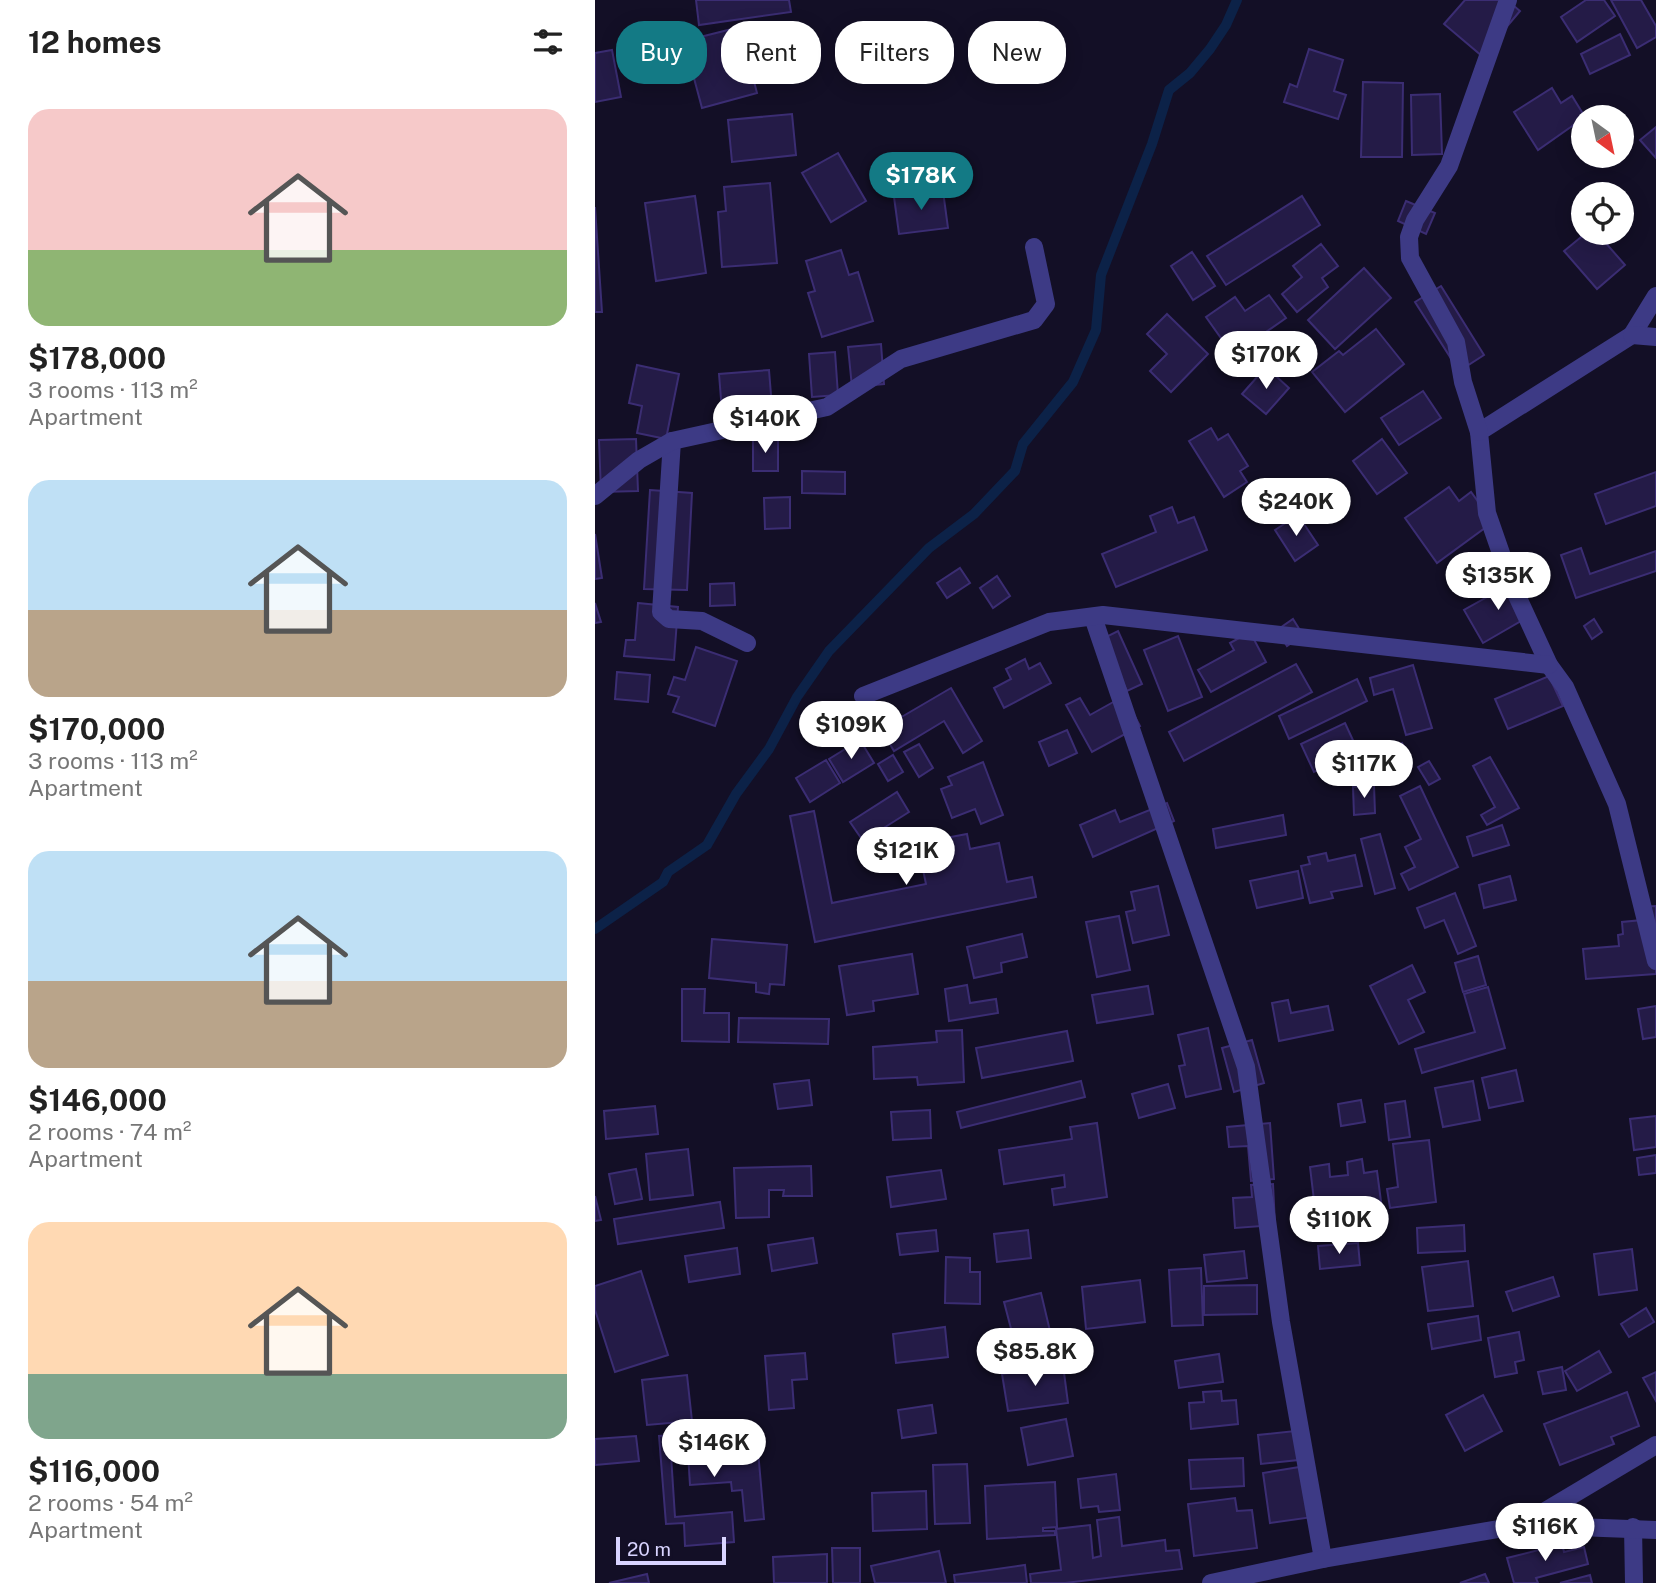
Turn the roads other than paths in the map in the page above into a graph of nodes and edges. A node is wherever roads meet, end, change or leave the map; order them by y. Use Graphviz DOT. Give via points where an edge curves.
graph roads {
  1 [pos="1508,0"];
  2 [pos="1034,247"];
  3 [pos="1656,296"];
  4 [pos="1632,335"];
  5 [pos="1656,337"];
  6 [pos="1479,432"];
  7 [pos="672,442"];
  8 [pos="595,496"];
  9 [pos="1093,617"];
  10 [pos="747,643"];
  11 [pos="1549,664"];
  12 [pos="863,696"];
  13 [pos="1655,952"];
  14 [pos="1656,1445"];
  15 [pos="1522,1525"];
  16 [pos="1633,1527"];
  17 [pos="1656,1530"];
  18 [pos="1323,1559"];
  19 [pos="1211,1583"];
  20 [pos="1634,1583"];
  1 -- 6 [label="street" via="1449,166 1409,237 1411,258 1456,342"];
  2 -- 7 [label="street" via="1047,304 1027,324 901,359 827,407"];
  3 -- 4 [label="street"];
  4 -- 5 [label="street"];
  4 -- 6 [label="street"];
  6 -- 11 [label="street" via="1487,513 1512,585"];
  7 -- 8 [label="street" via="639,460"];
  7 -- 10 [label="street" via="661,612 669,618 702,621"];
  9 -- 11 [label="street" via="1123,615"];
  9 -- 12 [label="street" via="1049,622"];
  9 -- 18 [label="street" via="1246,1067 1281,1322"];
  11 -- 13 [label="street" via="1565,687 1622,817"];
  14 -- 15 [label="street"];
  15 -- 16 [label="street"];
  15 -- 18 [label="street"];
  16 -- 17 [label="street"];
  16 -- 20 [label="street"];
  18 -- 19 [label="street"];
}
